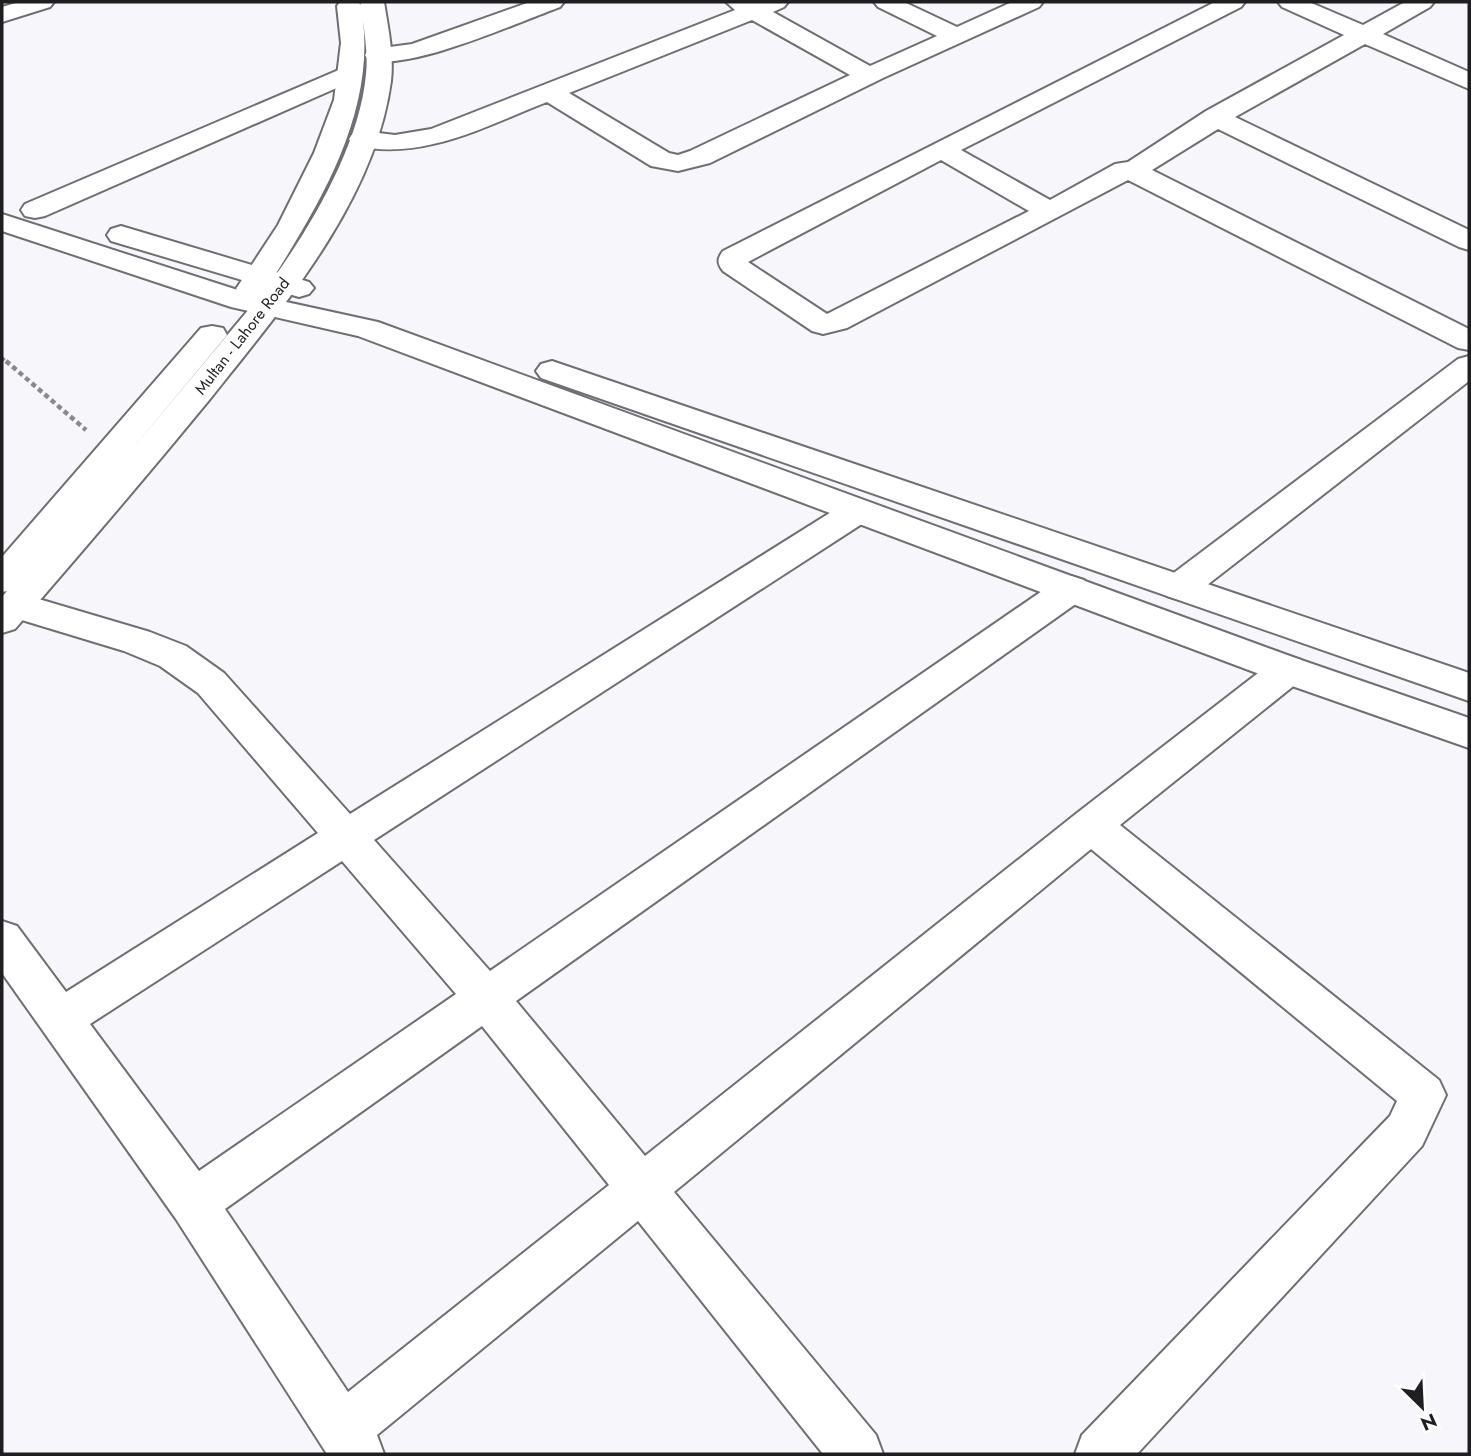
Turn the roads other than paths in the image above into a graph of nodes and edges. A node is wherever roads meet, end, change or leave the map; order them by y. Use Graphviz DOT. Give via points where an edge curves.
graph roads {
  1 [pos="42,2"];
  2 [pos="349,2"];
  3 [pos="372,2"];
  4 [pos="552,2"];
  5 [pos="886,2"];
  6 [pos="1031,2"];
  7 [pos="1233,2"];
  8 [pos="1290,2"];
  9 [pos="1422,2"];
  10 [pos="756,5"];
  11 [pos="2,15"];
  12 [pos="1365,34"];
  13 [pos="956,36"];
  14 [pos="377,55"];
  15 [pos="348,74"];
  16 [pos="874,74"];
  17 [pos="1469,80"];
  18 [pos="550,92"];
  19 [pos="1217,118"];
  20 [pos="362,139"];
  21 [pos="947,146"];
  22 [pos="1132,171"];
  23 [pos="2,200"];
  24 [pos="1057,207"];
  25 [pos="35,210"];
  26 [pos="2,222"];
  27 [pos="1469,242"];
  28 [pos="264,292"];
  29 [pos="1469,341"];
  30 [pos="1469,366"];
  31 [pos="856,512"];
  32 [pos="1180,587"];
  33 [pos="1071,589"];
  34 [pos="6,602"];
  35 [pos="1288,670"];
  36 [pos="1469,687"];
  37 [pos="1469,733"];
  38 [pos="1091,825"];
  39 [pos="346,837"];
  40 [pos="2,939"];
  41 [pos="486,998"];
  42 [pos="60,1019"];
  43 [pos="643,1190"];
  44 [pos="192,1203"];
  45 [pos="350,1442"];
  46 [pos="857,1454"];
  47 [pos="1101,1454"];
  1 -- 11 [label="street"];
  2 -- 15 [label="street, Multan - Lahore Road" via="353,43"];
  3 -- 14 [label="street, Multan - Lahore Road"];
  4 -- 14 [label="street" via="416,51"];
  5 -- 13 [label="street"];
  6 -- 13 [label="street"];
  7 -- 21 [label="street"];
  8 -- 12 [label="street"];
  9 -- 12 [label="street"];
  10 -- 16 [label="street" via="860,72"];
  10 -- 18 [label="street"];
  12 -- 17 [label="street"];
  12 -- 19 [label="street"];
  13 -- 16 [label="street"];
  14 -- 20 [label="street, Multan - Lahore Road" via="379,71"];
  15 -- 25 [label="street"];
  15 -- 28 [label="street, Multan - Lahore Road" via="347,100 327,153"];
  16 -- 18 [label="street" via="700,157 678,163 661,160"];
  18 -- 20 [label="street" via="437,136 395,143"];
  19 -- 22 [label="street"];
  19 -- 27 [label="street"];
  20 -- 28 [label="street, Multan - Lahore Road" via="336,203 306,255"];
  21 -- 24 [label="street" via="953,157 1028,200 1046,209"];
  21 -- 24 [label="street" via="733,257 733,265 823,325"];
  22 -- 24 [label="street" via="1125,170"];
  22 -- 29 [label="street"];
  23 -- 25 [label="street"];
  25 -- 28 [label="street"];
  26 -- 28 [label="street"];
  28 -- 31 [label="street"];
  28 -- 32 [label="street" via="362,305"];
  28 -- 34 [label="street, Multan - Lahore Road" via="154,446"];
  28 -- 34 [label="street, Multan - Lahore Road" via="111,452"];
  30 -- 32 [label="street"];
  31 -- 33 [label="street"];
  31 -- 39 [label="street"];
  32 -- 36 [label="street"];
  33 -- 35 [label="street"];
  33 -- 41 [label="street"];
  34 -- 39 [label="street" via="137,640 173,656 211,682"];
  35 -- 37 [label="street"];
  35 -- 38 [label="street"];
  38 -- 43 [label="street"];
  38 -- 47 [label="street" via="1423,1095 1406,1130"];
  39 -- 41 [label="street"];
  39 -- 42 [label="street"];
  40 -- 42 [label="street"];
  41 -- 43 [label="street"];
  41 -- 44 [label="street"];
  42 -- 44 [label="street"];
  43 -- 45 [label="street"];
  43 -- 46 [label="street"];
  44 -- 45 [label="street"];
}
